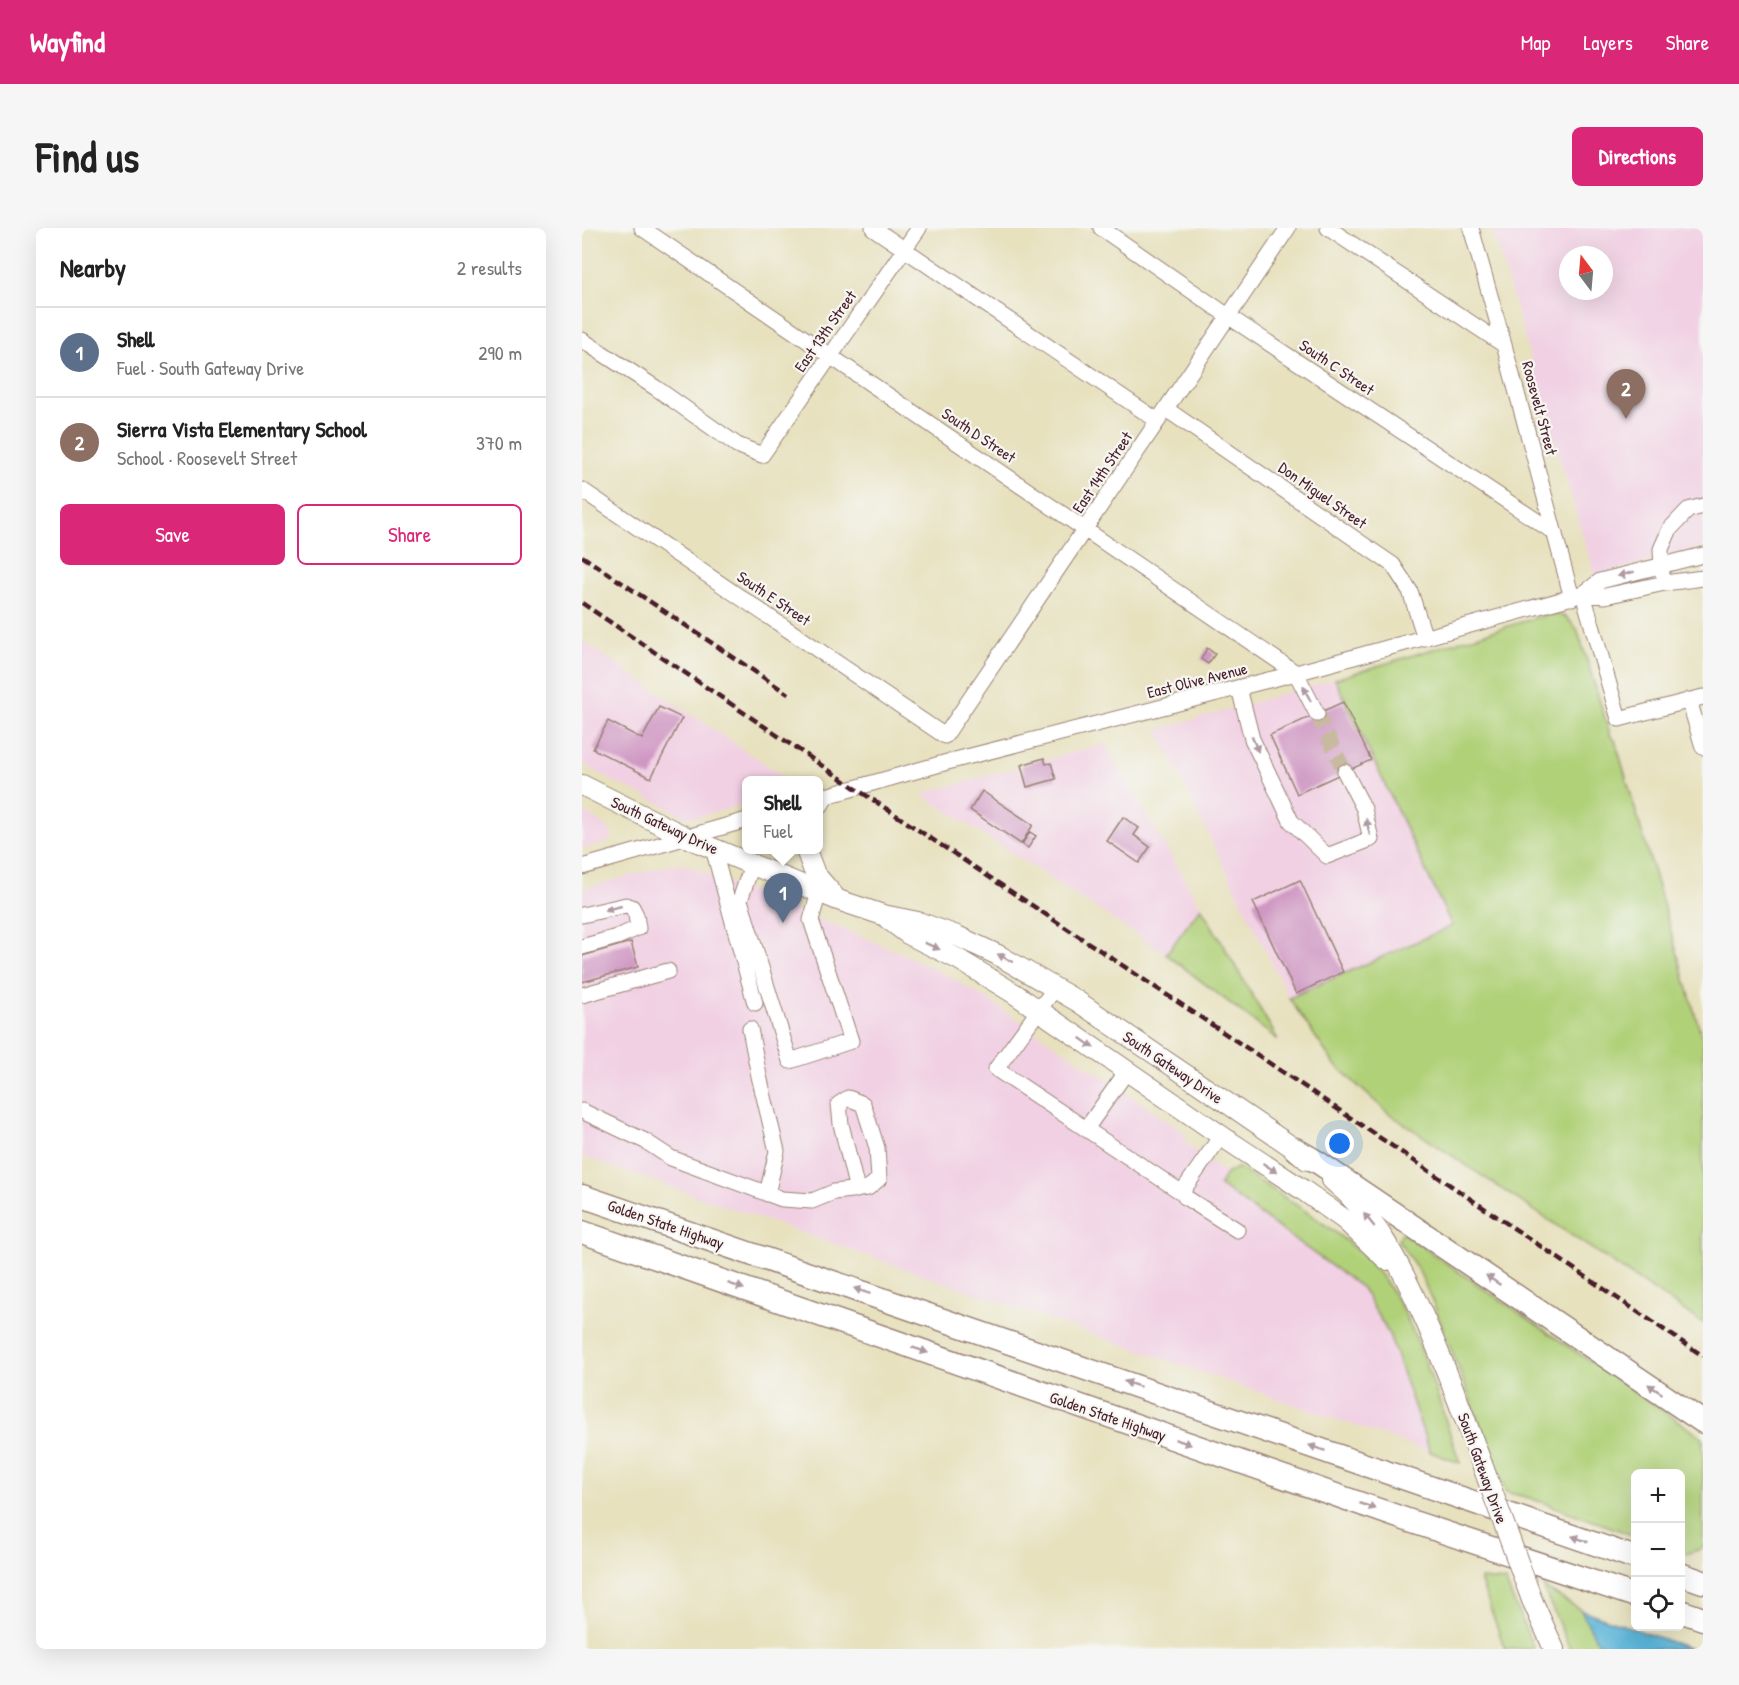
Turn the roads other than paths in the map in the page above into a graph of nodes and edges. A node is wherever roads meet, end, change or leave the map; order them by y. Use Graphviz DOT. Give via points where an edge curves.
graph roads {
  1 [pos="642,228"];
  2 [pos="873,228"];
  3 [pos="919,228"];
  4 [pos="1101,228"];
  5 [pos="1288,228"];
  6 [pos="1328,228"];
  7 [pos="1471,228"];
  8 [pos="904,249"];
  9 [pos="1228,316"];
  10 [pos="582,340"];
  11 [pos="1504,345"];
  12 [pos="830,356"];
  13 [pos="1162,415"];
  14 [pos="582,490"];
  15 [pos="1703,506"];
  16 [pos="1085,529"];
  17 [pos="1555,533"];
  18 [pos="1703,555"];
  19 [pos="1660,565"];
  20 [pos="1703,578"];
  21 [pos="1665,584"];
  22 [pos="1578,596"];
  23 [pos="1425,638"];
  24 [pos="1296,673"];
  25 [pos="1239,688"];
  26 [pos="1696,698"];
  27 [pos="1317,714"];
  28 [pos="945,736"];
  29 [pos="1703,747"];
  30 [pos="951,761"];
  31 [pos="1345,771"];
  32 [pos="582,785"];
  33 [pos="823,799"];
  34 [pos="742,822"];
  35 [pos="688,838"];
  36 [pos="713,848"];
  37 [pos="808,854"];
  38 [pos="752,865"];
  39 [pos="582,867"];
  40 [pos="819,892"];
  41 [pos="838,900"];
  42 [pos="582,915"];
  43 [pos="883,915"];
  44 [pos="582,947"];
  45 [pos="668,971"];
  46 [pos="1055,988"];
  47 [pos="582,995"];
  48 [pos="755,1003"];
  49 [pos="1038,1010"];
  50 [pos="750,1029"];
  51 [pos="1127,1071"];
  52 [pos="582,1111"];
  53 [pos="1238,1111"];
  54 [pos="1086,1129"];
  55 [pos="1221,1136"];
  56 [pos="1295,1149"];
  57 [pos="582,1184"];
  58 [pos="857,1190"];
  59 [pos="767,1194"];
  60 [pos="1184,1194"];
  61 [pos="582,1196"];
  62 [pos="1237,1230"];
  63 [pos="582,1232"];
  64 [pos="696,1234"];
  65 [pos="582,1238"];
  66 [pos="681,1267"];
  67 [pos="1410,1287"];
  68 [pos="1703,1422"];
  69 [pos="1631,1557"];
  70 [pos="1685,1576"];
  71 [pos="1703,1582"];
  72 [pos="1631,1595"];
  73 [pos="1685,1613"];
  74 [pos="1703,1619"];
  75 [pos="1554,1649"];
  1 -- 12 [label="street, South D Street"];
  2 -- 8 [label="street, Don Miguel Street"];
  3 -- 8 [label="street, East 13th Street"];
  4 -- 9 [label="street, South C Street"];
  5 -- 9 [label="street, East 14th Street"];
  6 -- 11 [label="street"];
  7 -- 11 [label="street, Roosevelt Street"];
  8 -- 12 [label="street, East 13th Street"];
  8 -- 13 [label="street, Don Miguel Street"];
  9 -- 13 [label="street, East 14th Street"];
  9 -- 17 [label="street, South C Street"];
  10 -- 12 [label="street, East 13th Street" via="737,445 762,455"];
  11 -- 17 [label="street, Roosevelt Street"];
  12 -- 16 [label="street, South D Street"];
  13 -- 16 [label="street, East 14th Street"];
  13 -- 23 [label="street, Don Miguel Street" via="1393,565 1410,591"];
  14 -- 28 [label="street, South E Street"];
  15 -- 19 [label="street" via="1688,510 1670,529 1660,549"];
  16 -- 24 [label="street, South D Street"];
  16 -- 28 [label="street, East 14th Street"];
  17 -- 22 [label="street, Roosevelt Street"];
  18 -- 19 [label="street, East Olive Avenue"];
  19 -- 21 [label="street"];
  19 -- 22 [label="street, East Olive Avenue, one-way" via="1600,581"];
  20 -- 21 [label="street, East Olive Avenue"];
  21 -- 22 [label="street, East Olive Avenue" via="1605,596"];
  22 -- 23 [label="street, East Olive Avenue"];
  22 -- 26 [label="street, Roosevelt Street" via="1619,719"];
  23 -- 24 [label="street, East Olive Avenue"];
  24 -- 25 [label="street, East Olive Avenue"];
  27 -- 24 [label="street, one-way"];
  25 -- 30 [label="street, East Olive Avenue"];
  25 -- 31 [label="street, one-way" via="1252,739 1291,821 1327,856 1371,839 1364,809"];
  26 -- 29 [label="street"];
  28 -- 30 [label="street"];
  30 -- 33 [label="street, East Olive Avenue"];
  32 -- 35 [label="main road, South Gateway Drive"];
  34 -- 35 [label="street"];
  35 -- 36 [label="main road, South Gateway Drive"];
  35 -- 39 [label="street"];
  36 -- 38 [label="main road, South Gateway Drive"];
  36 -- 48 [label="street"];
  37 -- 41 [label="main road" via="815,874"];
  38 -- 40 [label="main road, South Gateway Drive"];
  38 -- 40 [label="street" via="740,900 790,1061 851,1041 811,920"];
  40 -- 41 [label="main road, South Gateway Drive"];
  41 -- 43 [label="main road, South Gateway Drive"];
  44 -- 42 [label="street, one-way" via="638,928 632,907 626,905"];
  46 -- 43 [label="main road, South Gateway Drive, one-way" via="957,936"];
  43 -- 49 [label="main road, South Gateway Drive, one-way" via="908,934 993,979"];
  45 -- 47 [label="street"];
  46 -- 49 [label="street"];
  46 -- 53 [label="main road, South Gateway Drive"];
  49 -- 51 [label="main road, South Gateway Drive, one-way"];
  49 -- 54 [label="street" via="996,1069"];
  50 -- 59 [label="street" via="777,1151"];
  51 -- 54 [label="street"];
  51 -- 55 [label="main road, South Gateway Drive"];
  52 -- 59 [label="street" via="671,1158"];
  53 -- 55 [label="main road"];
  53 -- 56 [label="main road, South Gateway Drive"];
  54 -- 60 [label="street"];
  55 -- 60 [label="street"];
  55 -- 67 [label="main road, South Gateway Drive, one-way" via="1345,1220"];
  67 -- 56 [label="main road, South Gateway Drive, one-way" via="1390,1248 1357,1204"];
  68 -- 56 [label="highway, one-way"];
  57 -- 64 [label="highway"];
  58 -- 58 [label="street" via="868,1188 879,1179 877,1148 863,1104 848,1098 839,1104"];
  58 -- 59 [label="street" via="834,1192 813,1201"];
  60 -- 62 [label="street"];
  61 -- 64 [label="highway, Golden State Highway"];
  63 -- 66 [label="highway, Golden State Highway"];
  69 -- 64 [label="highway, Golden State Highway, one-way"];
  65 -- 66 [label="highway"];
  66 -- 72 [label="highway, Golden State Highway, one-way"];
  67 -- 75 [label="main road, South Gateway Drive, bridge"];
  70 -- 71 [label="highway"];
  73 -- 74 [label="highway"];
}
